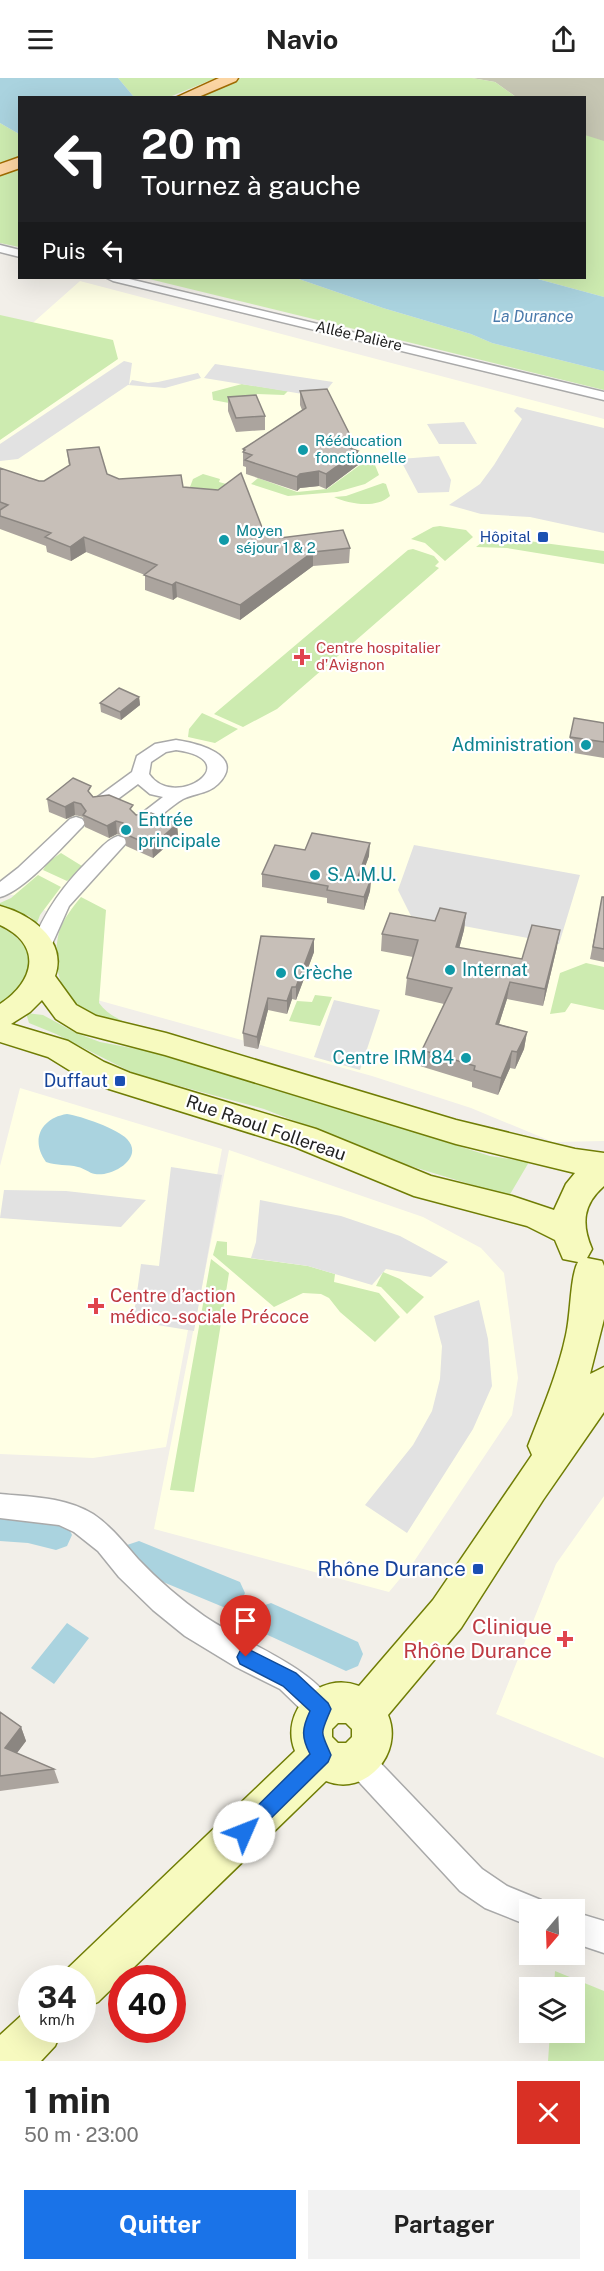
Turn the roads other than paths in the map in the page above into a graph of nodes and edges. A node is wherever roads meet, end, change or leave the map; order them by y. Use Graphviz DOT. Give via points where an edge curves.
graph roads {
  1 [pos="231,78"];
  2 [pos="187,96"];
  3 [pos="18,163"];
  4 [pos="0,170"];
  5 [pos="0,248"];
  6 [pos="18,253"];
  7 [pos="117,279"];
  8 [pos="604,396"];
  9 [pos="140,774"];
  10 [pos="179,794"];
  11 [pos="101,803"];
  12 [pos="143,821"];
  13 [pos="76,823"];
  14 [pos="118,842"];
  15 [pos="0,891"];
  16 [pos="0,915"];
  17 [pos="41,948"];
  18 [pos="41,978"];
  19 [pos="0,1017"];
  20 [pos="0,1030"];
  21 [pos="604,1167"];
  22 [pos="569,1232"];
  23 [pos="597,1277"];
  24 [pos="604,1383"];
  25 [pos="530,1488"];
  26 [pos="0,1506"];
  27 [pos="321,1709"];
  28 [pos="365,1711"];
  29 [pos="340,1758"];
  30 [pos="519,1906"];
  31 [pos="585,1931"];
  32 [pos="604,1937"];
  33 [pos="96,1974"];
  34 [pos="26,2043"];
  35 [pos="7,2061"];
  1 -- 2 [label="main road"];
  3 -- 4 [label="main road"];
  5 -- 6 [label="street"];
  7 -- 8 [label="street, Allée Palière"];
  9 -- 10 [label="street" via="153,788"];
  9 -- 10 [label="street" via="143,760 161,748 189,746 210,753 218,772 212,781 204,788"];
  9 -- 11 [label="street"];
  10 -- 12 [label="street"];
  13 -- 15 [label="street"];
  14 -- 17 [label="street" via="57,907"];
  16 -- 17 [label="street" via="20,923"];
  17 -- 18 [label="street"];
  18 -- 19 [label="street" via="32,993"];
  18 -- 21 [label="street" via="66,1012 87,1025 165,1044 467,1135"];
  20 -- 22 [label="street, Rue Raoul Follereau" via="58,1049 120,1081 305,1138 425,1187 520,1211"];
  21 -- 22 [label="street" via="581,1186 573,1200 568,1215"];
  22 -- 23 [label="street" via="573,1245"];
  23 -- 25 [label="street" via="573,1375"];
  24 -- 25 [label="street"];
  25 -- 28 [label="street" via="447,1614"];
  26 -- 27 [label="street" via="61,1513 83,1523 107,1542 163,1601 195,1626 290,1679"];
  27 -- 28 [label="street" via="337,1701 352,1702"];
  27 -- 29 [label="street" via="312,1729 313,1740"];
  28 -- 29 [label="street" via="372,1722 373,1737 368,1750"];
  29 -- 30 [label="street" via="471,1880"];
  29 -- 33 [label="street"];
  31 -- 32 [label="street"];
  34 -- 35 [label="street"];
}
